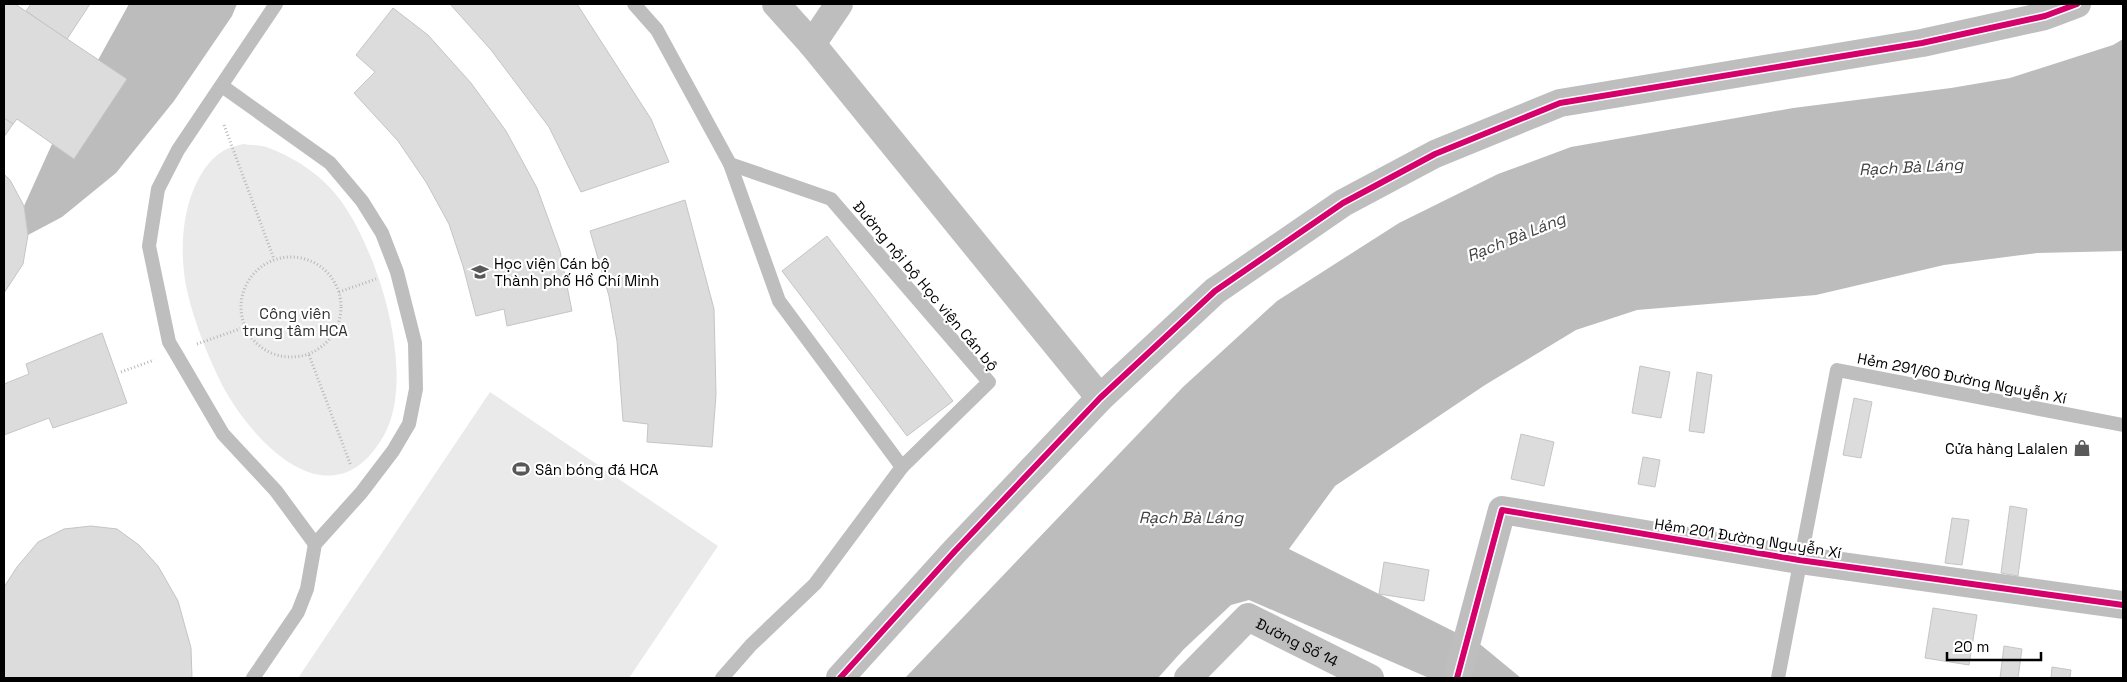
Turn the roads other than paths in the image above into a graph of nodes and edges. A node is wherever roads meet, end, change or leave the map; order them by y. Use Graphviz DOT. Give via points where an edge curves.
graph roads {
  1 [pos="276,4"];
  2 [pos="634,4"];
  3 [pos="776,4"];
  4 [pos="840,4"];
  5 [pos="2077,4"];
  6 [pos="812,44"];
  7 [pos="222,86"];
  8 [pos="730,164"];
  9 [pos="1100,398"];
  10 [pos="2123,425"];
  11 [pos="902,467"];
  12 [pos="315,544"];
  13 [pos="1799,560"];
  14 [pos="2123,605"];
  15 [pos="253,678"];
  16 [pos="722,678"];
  17 [pos="840,678"];
  18 [pos="1188,678"];
  19 [pos="1370,678"];
  20 [pos="1457,678"];
  21 [pos="1778,678"];
  1 -- 7 [label="lane"];
  2 -- 8 [label="lane" via="657,30"];
  3 -- 6 [label="street"];
  4 -- 6 [label="street"];
  5 -- 9 [label="street" via="2045,16 1922,43 1560,103 1435,154 1343,203 1215,291"];
  6 -- 9 [label="street"];
  7 -- 12 [label="lane" via="178,150 158,189 149,246 169,342 223,434 276,491"];
  7 -- 12 [label="lane" via="330,163 362,201 382,233 397,272 415,343 416,389 409,424 394,450 361,493"];
  8 -- 11 [label="lane" via="779,301"];
  8 -- 11 [label="lane, Đường nội bộ Học viện Cán bộ" via="831,200 989,382"];
  9 -- 17 [label="street"];
  10 -- 13 [label="lane, Hẻm 291/60 Đường Nguyễn Xí" via="1837,370"];
  11 -- 16 [label="lane, Đường nội bộ Học viện Cán bộ" via="815,584 751,645"];
  12 -- 15 [label="lane" via="307,589 298,612"];
  13 -- 14 [label="street, Hẻm 201 Đường Nguyễn Xí"];
  13 -- 20 [label="street, Hẻm 201 Đường Nguyễn Xí" via="1502,510"];
  13 -- 21 [label="lane"];
  18 -- 19 [label="street, Đường Số 14" via="1248,618"];
}
